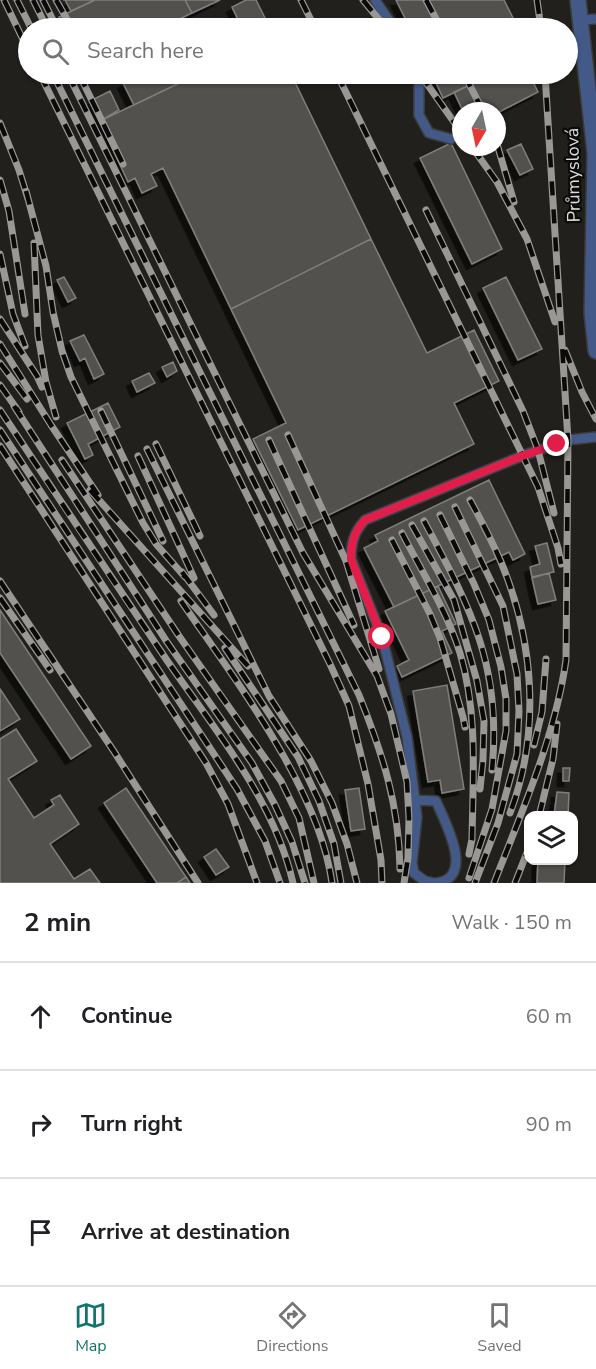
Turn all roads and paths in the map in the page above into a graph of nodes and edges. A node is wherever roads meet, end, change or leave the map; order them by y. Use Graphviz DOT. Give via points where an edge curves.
graph roads {
  1 [pos="375,0"];
  2 [pos="578,0"];
  3 [pos="387,18"];
  4 [pos="589,20"];
  5 [pos="419,84"];
  6 [pos="451,139"];
  7 [pos="595,153"];
  8 [pos="594,313"];
  9 [pos="596,351"];
  10 [pos="596,437"];
  11 [pos="413,800"];
  12 [pos="435,883"];
  1 -- 3 [label="lane"];
  2 -- 4 [label="street, Průmyslová"];
  4 -- 7 [label="street, Průmyslová"];
  5 -- 6 [label="lane" via="418,115 429,133"];
  7 -- 8 [label="street, Průmyslová"];
  8 -- 9 [label="street, Průmyslová"];
  10 -- 11 [label="lane" via="568,440 522,456 365,520 356,530 351,559 382,637 407,737"];
  11 -- 12 [label="lane" via="417,817 414,873"];
  11 -- 12 [label="lane" via="436,801 457,856 452,876"];
}
